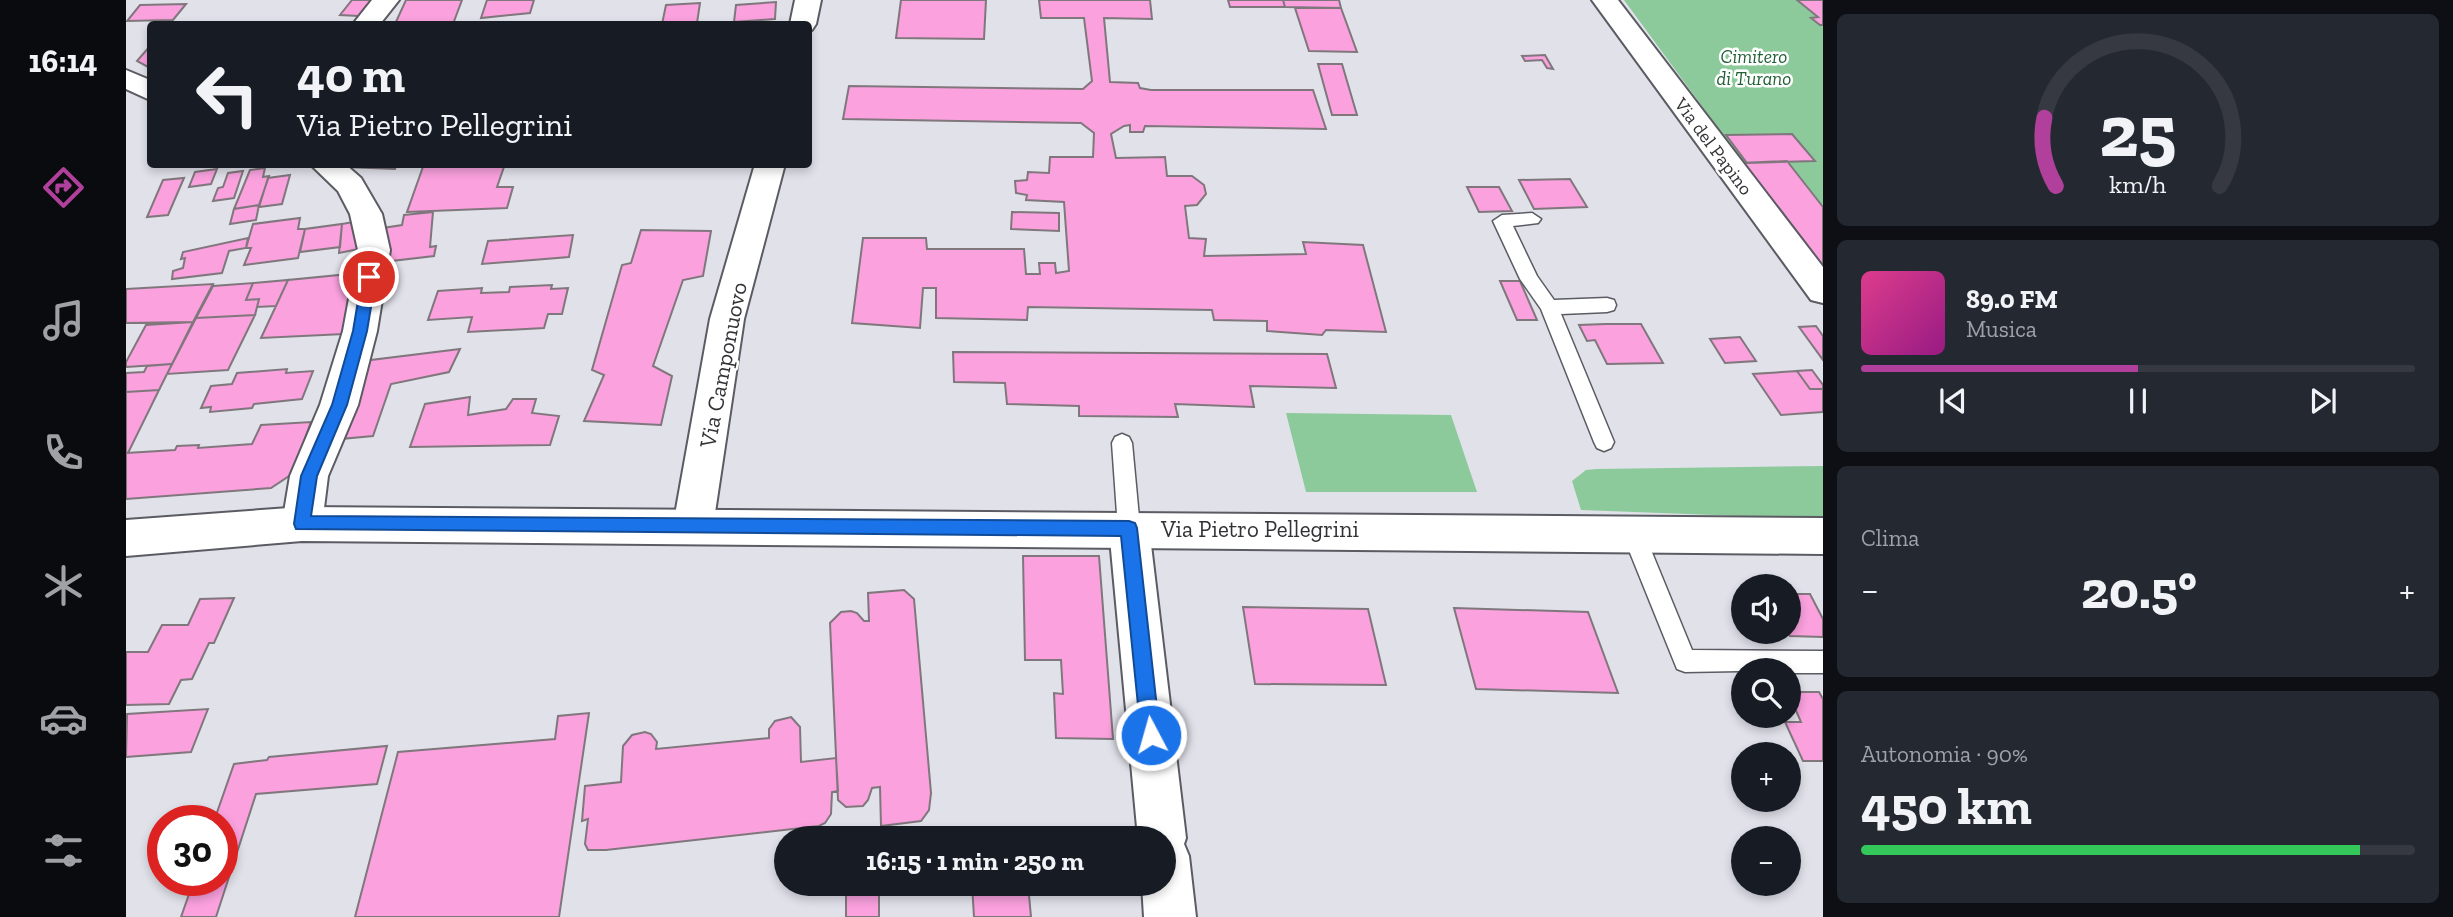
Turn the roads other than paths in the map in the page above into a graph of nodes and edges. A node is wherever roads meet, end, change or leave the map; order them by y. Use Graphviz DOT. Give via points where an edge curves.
graph roads {
  1 [pos="386,0"];
  2 [pos="808,0"];
  3 [pos="1605,0"];
  4 [pos="368,21"];
  5 [pos="804,21"];
  6 [pos="126,78"];
  7 [pos="147,89"];
  8 [pos="330,168"];
  9 [pos="769,168"];
  10 [pos="1532,219"];
  11 [pos="1823,292"];
  12 [pos="1607,305"];
  13 [pos="1549,307"];
  14 [pos="1604,442"];
  15 [pos="1122,443"];
  16 [pos="302,524"];
  17 [pos="693,526"];
  18 [pos="1129,528"];
  19 [pos="1633,533"];
  20 [pos="1823,536"];
  21 [pos="135,542"];
  22 [pos="1823,662"];
  23 [pos="1161,826"];
  24 [pos="1168,896"];
  25 [pos="1170,917"];
  1 -- 4 [label="street"];
  2 -- 5 [label="street"];
  3 -- 11 [label="street, Via del Papino"];
  6 -- 7 [label="street"];
  8 -- 16 [label="street" via="350,186 361,204 374,250 360,331 340,405 309,476"];
  9 -- 17 [label="street, Via Camponuovo" via="727,319"];
  10 -- 13 [label="lane" via="1502,220 1529,279"];
  12 -- 13 [label="lane"];
  13 -- 14 [label="lane"];
  15 -- 18 [label="lane"];
  16 -- 17 [label="street, Via Pietro Pellegrini"];
  16 -- 21 [label="street, Via Pietro Pellegrini"];
  17 -- 18 [label="street, Via Pietro Pellegrini"];
  18 -- 19 [label="street, Via Pietro Pellegrini"];
  18 -- 23 [label="street"];
  19 -- 20 [label="street, Via Pietro Pellegrini"];
  19 -- 22 [label="lane" via="1685,661"];
  24 -- 25 [label="street"];
}
